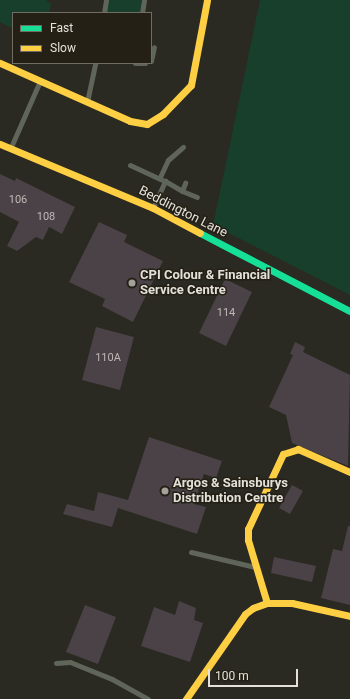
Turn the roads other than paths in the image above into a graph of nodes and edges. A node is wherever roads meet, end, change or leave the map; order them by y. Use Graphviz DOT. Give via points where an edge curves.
graph roads {
  1 [pos="106,0"];
  2 [pos="144,0"];
  3 [pos="206,0"];
  4 [pos="104,12"];
  5 [pos="142,12"];
  6 [pos="154,47"];
  7 [pos="152,56"];
  8 [pos="0,63"];
  9 [pos="95,64"];
  10 [pos="40,81"];
  11 [pos="87,102"];
  12 [pos="0,144"];
  13 [pos="11,147"];
  14 [pos="183,147"];
  15 [pos="130,165"];
  16 [pos="160,177"];
  17 [pos="165,182"];
  18 [pos="185,183"];
  19 [pos="182,191"];
  20 [pos="197,198"];
  21 [pos="153,208"];
  22 [pos="350,311"];
  23 [pos="350,472"];
  24 [pos="191,552"];
  25 [pos="255,567"];
  26 [pos="267,602"];
  27 [pos="350,616"];
  28 [pos="56,663"];
  29 [pos="148,699"];
  30 [pos="186,699"];
  1 -- 4 [label="street"];
  2 -- 5 [label="street"];
  3 -- 11 [label="street" via="191,85 163,114 147,124 137,124"];
  6 -- 7 [label="street"];
  8 -- 10 [label="street"];
  9 -- 11 [label="street"];
  10 -- 11 [label="street"];
  10 -- 13 [label="street"];
  12 -- 13 [label="street, Beddington Lane"];
  13 -- 21 [label="street, Beddington Lane"];
  14 -- 16 [label="street" via="168,160"];
  15 -- 16 [label="street"];
  16 -- 17 [label="street"];
  17 -- 19 [label="street"];
  17 -- 21 [label="street"];
  18 -- 19 [label="street"];
  19 -- 20 [label="street"];
  21 -- 22 [label="street, Beddington Lane"];
  23 -- 25 [label="street" via="298,449 283,454 248,529"];
  24 -- 25 [label="street"];
  25 -- 26 [label="street"];
  26 -- 27 [label="street" via="292,603"];
  26 -- 30 [label="street" via="245,614"];
  28 -- 29 [label="street" via="70,662 112,679"];
}
